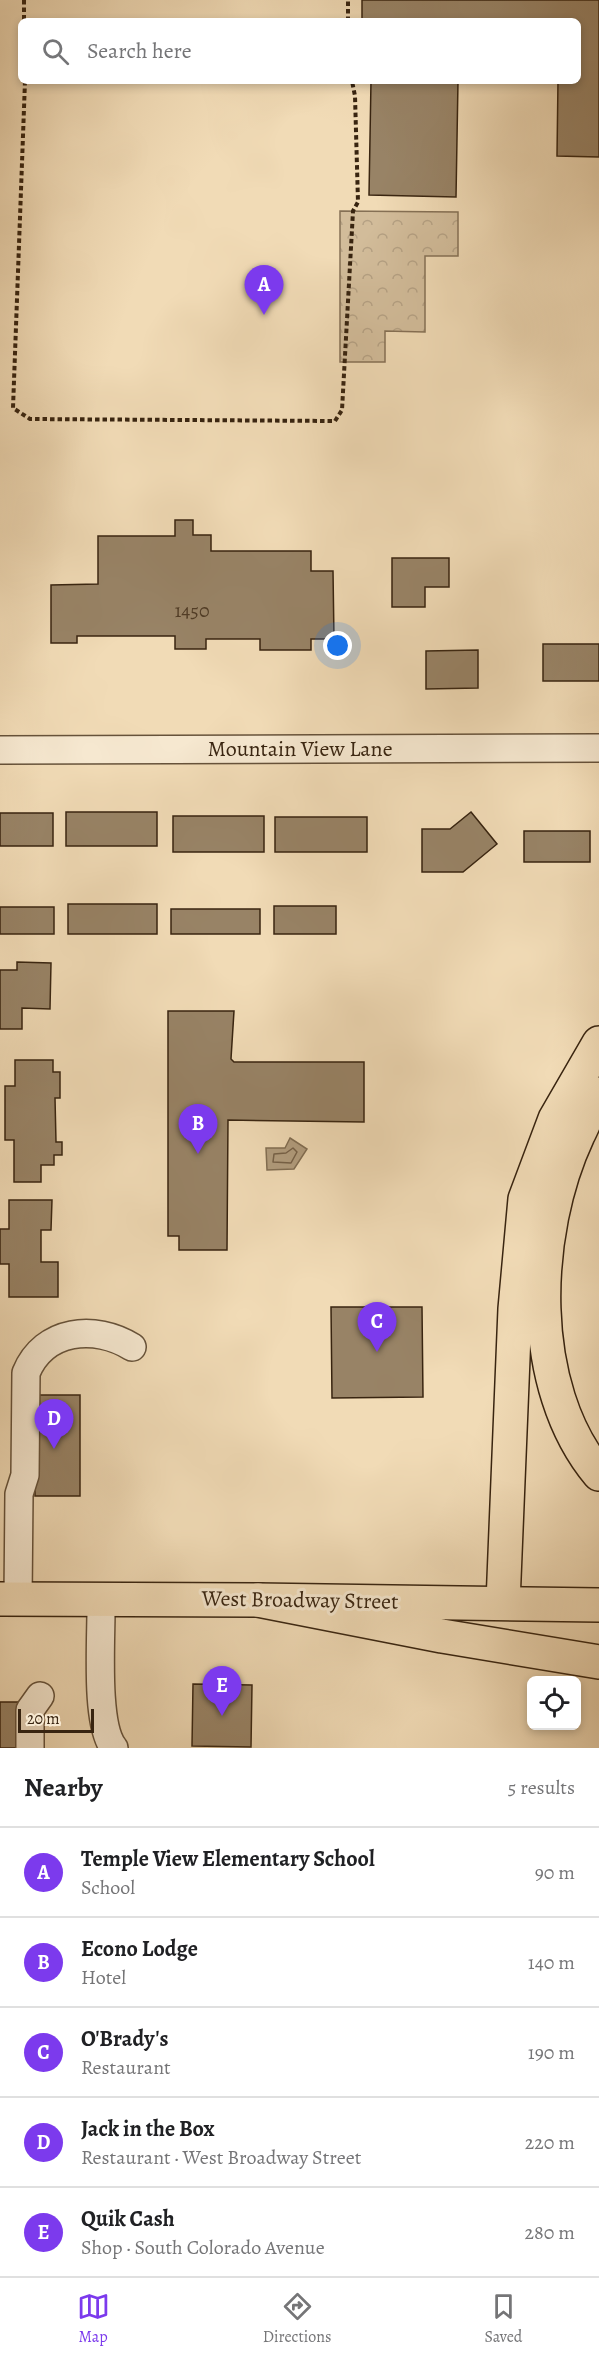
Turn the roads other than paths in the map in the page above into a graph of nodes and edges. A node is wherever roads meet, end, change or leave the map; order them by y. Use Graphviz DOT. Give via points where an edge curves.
graph roads {
  1 [pos="599,748"];
  2 [pos="0,750"];
  3 [pos="599,1043"];
  4 [pos="599,1094"];
  5 [pos="132,1347"];
  6 [pos="599,1474"];
  7 [pos="101,1598"];
  8 [pos="9,1599"];
  9 [pos="258,1600"];
  10 [pos="503,1603"];
  11 [pos="599,1605"];
  12 [pos="599,1662"];
  13 [pos="40,1696"];
  14 [pos="105,1746"];
  15 [pos="30,1748"];
  1 -- 2 [label="street, Mountain View Lane"];
  3 -- 10 [label="main road" via="555,1119 525,1199 516,1297"];
  4 -- 6 [label="main road" via="570,1152 550,1219 543,1293 559,1401 583,1455"];
  5 -- 8 [label="street" via="104,1335 60,1337 32,1359 26,1373 25,1475 19,1494"];
  7 -- 8 [label="main road, West Broadway Street"];
  7 -- 9 [label="main road, West Broadway Street"];
  7 -- 14 [label="street"];
  9 -- 10 [label="main road, West Broadway Street"];
  9 -- 12 [label="main road"];
  10 -- 11 [label="main road, West Broadway Street"];
  13 -- 15 [label="street" via="30,1710"];
}
